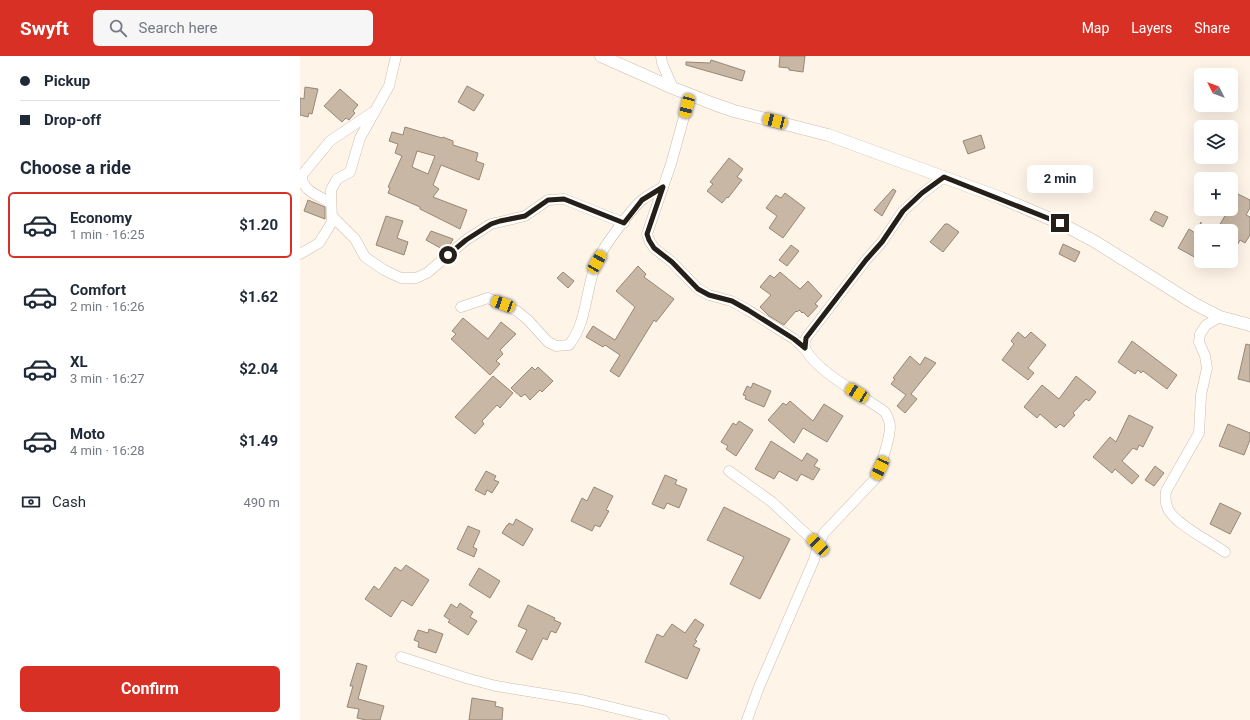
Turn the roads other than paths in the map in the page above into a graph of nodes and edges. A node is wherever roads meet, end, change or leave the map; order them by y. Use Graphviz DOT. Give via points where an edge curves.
graph roads {
  1 [pos="396,56"];
  2 [pos="601,56"];
  3 [pos="661,56"];
  4 [pos="673,88"];
  5 [pos="690,95"];
  6 [pos="375,110"];
  7 [pos="944,177"];
  8 [pos="663,187"];
  9 [pos="331,203"];
  10 [pos="332,216"];
  11 [pos="624,223"];
  12 [pos="300,254"];
  13 [pos="461,307"];
  14 [pos="1220,317"];
  15 [pos="1250,325"];
  16 [pos="805,348"];
  17 [pos="729,471"];
  18 [pos="818,545"];
  19 [pos="1225,552"];
  20 [pos="401,657"];
  21 [pos="664,720"];
  22 [pos="747,720"];
  1 -- 6 [label="street" via="389,86"];
  2 -- 4 [label="street"];
  3 -- 4 [label="street"];
  4 -- 5 [label="street"];
  5 -- 7 [label="street" via="734,111 828,135"];
  5 -- 8 [label="street"];
  6 -- 9 [label="street" via="360,138 350,172 334,183"];
  6 -- 9 [label="street" via="330,141 302,175 304,186"];
  7 -- 14 [label="street" via="1060,223"];
  7 -- 16 [label="street" via="903,211 882,242 806,338"];
  8 -- 11 [label="street" via="642,200"];
  8 -- 16 [label="street" via="647,234 654,248 672,262 698,289 732,301"];
  9 -- 10 [label="street"];
  10 -- 11 [label="street" via="355,239 365,257 401,278 416,278 427,273 487,226 525,216 548,200 564,199"];
  10 -- 12 [label="street" via="332,222 318,243"];
  11 -- 13 [label="street" via="604,248 597,262 582,321 569,345 556,346 548,342 517,311 488,298"];
  14 -- 15 [label="street"];
  14 -- 19 [label="street" via="1206,325 1200,334 1199,342 1207,368 1201,395 1199,433 1166,491 1165,501 1168,511 1178,522"];
  16 -- 18 [label="street" via="824,369 845,386 885,412 890,428 875,479 824,533"];
  17 -- 18 [label="street" via="772,502"];
  18 -- 22 [label="street"];
  20 -- 21 [label="street" via="496,686 582,700"];
}
